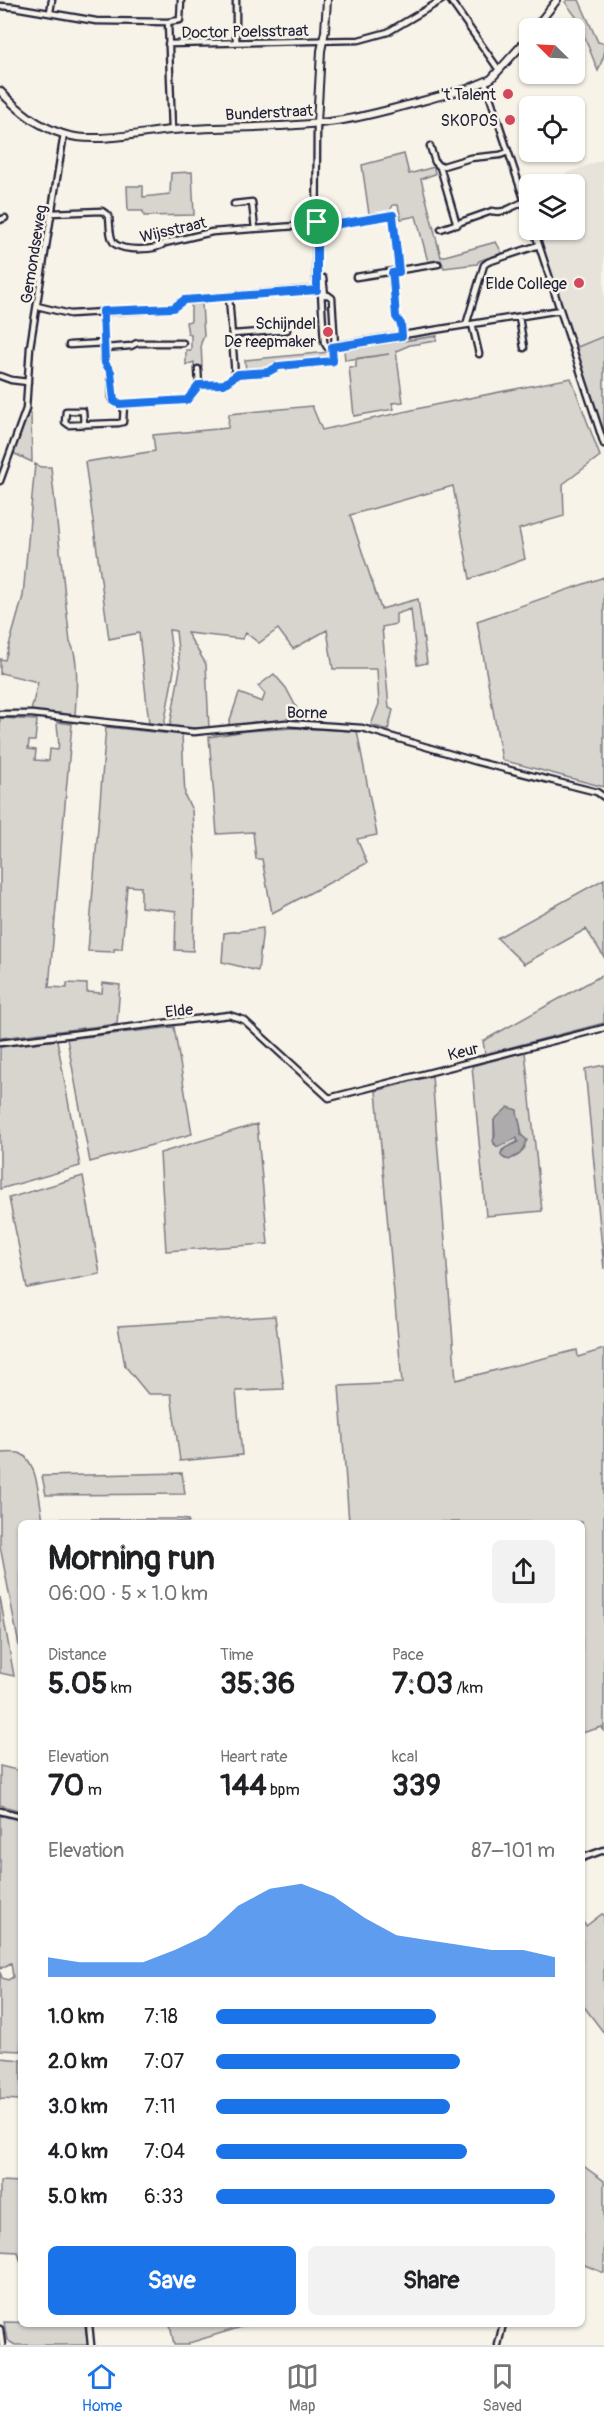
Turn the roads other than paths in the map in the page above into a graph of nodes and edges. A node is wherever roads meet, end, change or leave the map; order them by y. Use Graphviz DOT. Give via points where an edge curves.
graph roads {
  1 [pos="52,0"];
  2 [pos="181,0"];
  3 [pos="236,0"];
  4 [pos="327,0"];
  5 [pos="442,0"];
  6 [pos="450,0"];
  7 [pos="557,0"];
  8 [pos="0,6"];
  9 [pos="50,12"];
  10 [pos="543,18"];
  11 [pos="168,22"];
  12 [pos="323,41"];
  13 [pos="236,42"];
  14 [pos="168,44"];
  15 [pos="519,48"];
  16 [pos="499,70"];
  17 [pos="485,82"];
  18 [pos="0,91"];
  19 [pos="317,123"];
  20 [pos="172,130"];
  21 [pos="64,134"];
  22 [pos="430,146"];
  23 [pos="508,152"];
  24 [pos="440,167"];
  25 [pos="519,186"];
  26 [pos="234,204"];
  27 [pos="519,205"];
  28 [pos="51,213"];
  29 [pos="317,225"];
  30 [pos="457,225"];
  31 [pos="255,229"];
  32 [pos="441,229"];
  33 [pos="537,240"];
  34 [pos="539,245"];
  35 [pos="438,264"];
  36 [pos="399,272"];
  37 [pos="392,273"];
  38 [pos="317,276"];
  39 [pos="356,277"];
  40 [pos="317,290"];
  41 [pos="323,295"];
  42 [pos="230,297"];
  43 [pos="37,306"];
  44 [pos="560,310"];
  45 [pos="103,311"];
  46 [pos="519,317"];
  47 [pos="469,325"];
  48 [pos="287,330"];
  49 [pos="232,334"];
  50 [pos="402,336"];
  51 [pos="183,343"];
  52 [pos="69,345"];
  53 [pos="105,345"];
  54 [pos="334,347"];
  55 [pos="524,348"];
  56 [pos="478,354"];
  57 [pos="198,369"];
  58 [pos="0,376"];
  59 [pos="236,376"];
  60 [pos="28,382"];
  61 [pos="199,385"];
  62 [pos="124,404"];
  63 [pos="84,425"];
  64 [pos="604,444"];
  65 [pos="0,481"];
  66 [pos="0,714"];
  67 [pos="604,796"];
  68 [pos="604,1028"];
  69 [pos="0,1042"];
  70 [pos="329,1098"];
  71 [pos="0,1811"];
  72 [pos="18,1815"];
  73 [pos="604,1850"];
  74 [pos="585,1857"];
  75 [pos="89,2327"];
  76 [pos="502,2327"];
  77 [pos="0,2329"];
  78 [pos="2,2345"];
  79 [pos="91,2345"];
  80 [pos="498,2345"];
  1 -- 9 [label="street"];
  2 -- 11 [label="street" via="180,20"];
  3 -- 13 [label="street"];
  4 -- 12 [label="street"];
  5 -- 12 [label="street, Doctor Poelsstraat" via="381,35"];
  6 -- 16 [label="street"];
  7 -- 10 [label="street"];
  8 -- 9 [label="street"];
  9 -- 11 [label="street" via="96,21"];
  11 -- 14 [label="street"];
  12 -- 13 [label="street, Doctor Poelsstraat"];
  12 -- 19 [label="street"];
  13 -- 14 [label="street, Doctor Poelsstraat"];
  14 -- 20 [label="street"];
  15 -- 16 [label="street, Bunderstraat"];
  16 -- 17 [label="street, Bunderstraat"];
  17 -- 19 [label="street, Bunderstraat" via="344,120"];
  17 -- 23 [label="street"];
  18 -- 21 [label="street, Bunderstraat" via="32,120"];
  19 -- 20 [label="street, Bunderstraat"];
  19 -- 29 [label="street"];
  20 -- 21 [label="street, Bunderstraat" via="85,138"];
  21 -- 28 [label="street, Gemondseweg"];
  22 -- 24 [label="street"];
  23 -- 24 [label="street"];
  23 -- 25 [label="street"];
  24 -- 30 [label="street"];
  26 -- 31 [label="street" via="252,202"];
  27 -- 30 [label="street"];
  28 -- 31 [label="street, Wijsstraat" via="102,211 109,216 112,242 136,250 160,248 165,243 212,232"];
  28 -- 43 [label="street, Gemondseweg"];
  29 -- 31 [label="street, Wijsstraat"];
  29 -- 36 [label="street, Wijsstraat" via="393,215"];
  29 -- 38 [label="street"];
  30 -- 32 [label="street"];
  33 -- 34 [label="street"];
  34 -- 44 [label="street"];
  34 -- 47 [label="street" via="484,265"];
  35 -- 36 [label="street"];
  36 -- 37 [label="street"];
  37 -- 39 [label="street"];
  37 -- 50 [label="street"];
  38 -- 40 [label="street"];
  38 -- 41 [label="street" via="323,278"];
  40 -- 41 [label="street"];
  40 -- 42 [label="street"];
  41 -- 54 [label="street" via="332,298"];
  41 -- 54 [label="street" via="324,342 327,347"];
  42 -- 45 [label="street" via="184,300 173,308"];
  42 -- 49 [label="street"];
  43 -- 45 [label="street" via="60,313"];
  43 -- 60 [label="street, Gemondseweg"];
  44 -- 46 [label="street"];
  44 -- 64 [label="street"];
  45 -- 53 [label="street"];
  46 -- 47 [label="street"];
  46 -- 55 [label="street"];
  47 -- 50 [label="street"];
  47 -- 56 [label="street"];
  48 -- 49 [label="street"];
  49 -- 59 [label="street"];
  50 -- 54 [label="street"];
  51 -- 53 [label="street"];
  52 -- 53 [label="street"];
  53 -- 62 [label="street" via="112,399"];
  54 -- 59 [label="street" via="333,361 279,366 268,372"];
  57 -- 61 [label="street"];
  58 -- 60 [label="street"];
  59 -- 61 [label="street" via="224,384"];
  60 -- 65 [label="street, Gemondseweg" via="26,409"];
  61 -- 62 [label="street" via="187,400"];
  62 -- 63 [label="street" via="123,422"];
  63 -- 63 [label="street" via="83,411 66,411 66,424"];
  66 -- 67 [label="street, Borne" via="194,732 286,723 362,728"];
  68 -- 70 [label="street, Keur"];
  69 -- 70 [label="street, Elde" via="229,1015 244,1020"];
  71 -- 72 [label="street"];
  73 -- 74 [label="street"];
  75 -- 79 [label="street"];
  76 -- 80 [label="street"];
  77 -- 78 [label="street"];
}
